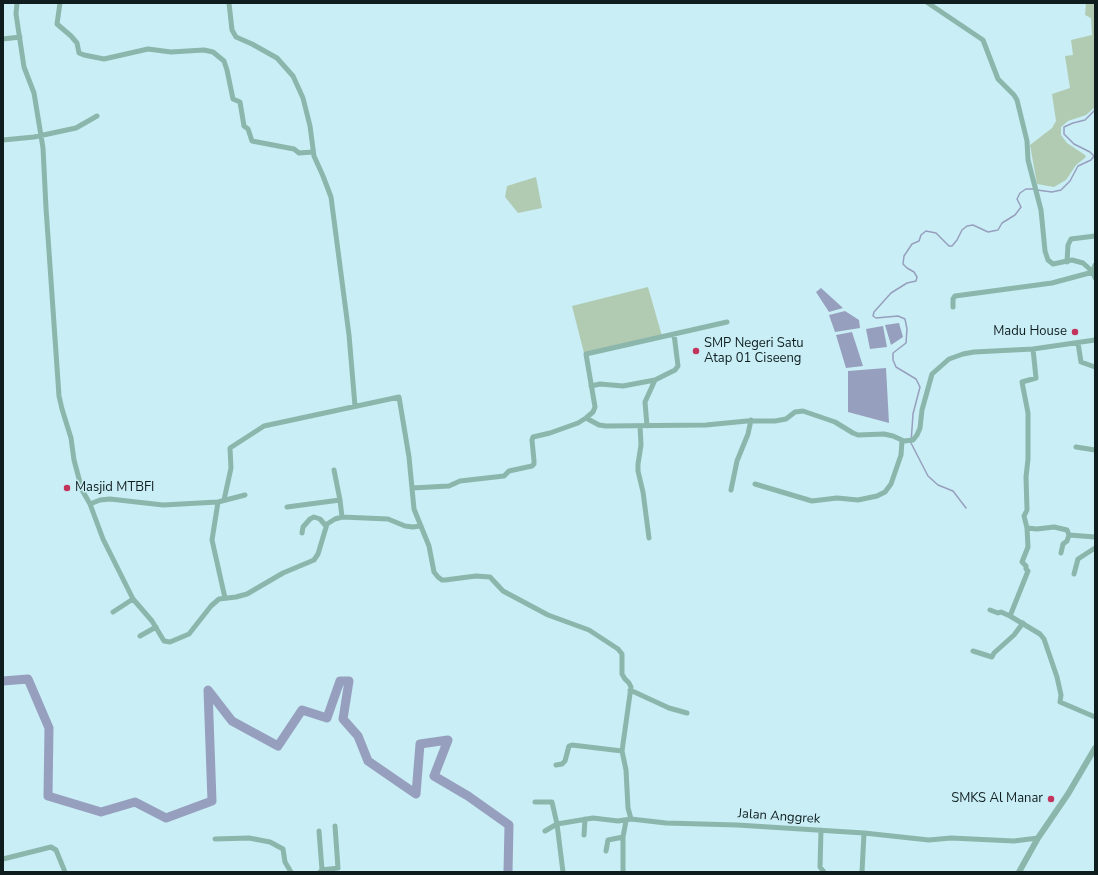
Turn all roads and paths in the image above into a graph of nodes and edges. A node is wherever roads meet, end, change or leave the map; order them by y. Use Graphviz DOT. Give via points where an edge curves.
graph roads {
  1 [pos="17,3"];
  2 [pos="60,3"];
  3 [pos="229,3"];
  4 [pos="928,3"];
  5 [pos="20,37"];
  6 [pos="3,39"];
  7 [pos="97,116"];
  8 [pos="42,135"];
  9 [pos="3,140"];
  10 [pos="313,152"];
  11 [pos="1095,236"];
  12 [pos="1067,262"];
  13 [pos="1095,265"];
  14 [pos="1093,272"];
  15 [pos="1095,278"];
  16 [pos="953,307"];
  17 [pos="727,322"];
  18 [pos="674,334"];
  19 [pos="1095,340"];
  20 [pos="1078,343"];
  21 [pos="1033,349"];
  22 [pos="1095,367"];
  23 [pos="655,380"];
  24 [pos="591,386"];
  25 [pos="355,406"];
  26 [pos="586,418"];
  27 [pos="751,420"];
  28 [pos="640,426"];
  29 [pos="647,426"];
  30 [pos="903,441"];
  31 [pos="1076,447"];
  32 [pos="1095,450"];
  33 [pos="334,470"];
  34 [pos="755,484"];
  35 [pos="412,488"];
  36 [pos="731,490"];
  37 [pos="245,495"];
  38 [pos="224,500"];
  39 [pos="340,500"];
  40 [pos="218,502"];
  41 [pos="90,504"];
  42 [pos="287,507"];
  43 [pos="342,517"];
  44 [pos="326,526"];
  45 [pos="420,526"];
  46 [pos="1027,528"];
  47 [pos="302,533"];
  48 [pos="1069,534"];
  49 [pos="1095,537"];
  50 [pos="649,538"];
  51 [pos="1095,548"];
  52 [pos="1061,553"];
  53 [pos="1074,574"];
  54 [pos="225,598"];
  55 [pos="133,599"];
  56 [pos="990,610"];
  57 [pos="113,612"];
  58 [pos="1010,616"];
  59 [pos="1023,623"];
  60 [pos="156,628"];
  61 [pos="140,636"];
  62 [pos="973,651"];
  63 [pos="630,690"];
  64 [pos="687,713"];
  65 [pos="1095,717"];
  66 [pos="1095,748"];
  67 [pos="622,751"];
  68 [pos="556,765"];
  69 [pos="535,802"];
  70 [pos="585,819"];
  71 [pos="629,820"];
  72 [pos="557,824"];
  73 [pos="335,826"];
  74 [pos="820,830"];
  75 [pos="319,831"];
  76 [pos="545,831"];
  77 [pos="864,833"];
  78 [pos="584,835"];
  79 [pos="623,837"];
  80 [pos="1038,838"];
  81 [pos="215,839"];
  82 [pos="606,851"];
  83 [pos="3,860"];
  84 [pos="321,871"];
  85 [pos="64,872"];
  86 [pos="291,872"];
  87 [pos="563,872"];
  88 [pos="622,872"];
  89 [pos="824,872"];
  90 [pos="862,872"];
  91 [pos="1019,872"];
  1 -- 5 [label="street"];
  2 -- 10 [label="street" via="57,24 71,36 77,43 79,53 84,55 104,59 148,49 213,52 224,61 233,99 240,102 244,126 248,129 252,141 294,149 299,153"];
  3 -- 10 [label="street" via="232,30 236,37 277,58 298,84 306,108"];
  4 -- 12 [label="street" via="980,37 985,43 998,79 1017,100 1027,141 1028,160 1041,210 1046,256 1053,264"];
  5 -- 6 [label="street"];
  5 -- 8 [label="street" via="24,66 34,93"];
  7 -- 8 [label="street" via="76,128"];
  8 -- 9 [label="street"];
  8 -- 41 [label="street" via="59,396 82,490"];
  10 -- 25 [label="street" via="331,197 349,335"];
  11 -- 12 [label="street" via="1071,239"];
  12 -- 14 [label="street" via="1072,260 1083,263"];
  13 -- 14 [label="street"];
  14 -- 15 [label="street"];
  14 -- 16 [label="street" via="1052,283 955,296"];
  17 -- 18 [label="street"];
  18 -- 23 [label="street" via="678,366"];
  18 -- 24 [label="street" via="586,354"];
  19 -- 20 [label="street"];
  20 -- 21 [label="street"];
  20 -- 22 [label="street" via="1081,362"];
  21 -- 30 [label="street" via="974,352 954,356 944,363 932,374 917,435 913,440"];
  21 -- 46 [label="street" via="1036,378 1022,382 1028,416 1027,510 1024,516"];
  23 -- 24 [label="street" via="623,386"];
  23 -- 29 [label="street" via="645,402"];
  24 -- 26 [label="street" via="594,407 593,412"];
  25 -- 35 [label="street" via="399,397"];
  25 -- 38 [label="street" via="264,426 230,448 231,468"];
  26 -- 28 [label="street" via="603,426"];
  26 -- 35 [label="street" via="568,427 533,437 532,466 509,472 504,476 460,481 449,486"];
  27 -- 29 [label="street" via="706,425"];
  27 -- 30 [label="street" via="783,420 795,412 803,411 835,422 853,433 889,435"];
  27 -- 36 [label="street" via="737,461"];
  28 -- 29 [label="street"];
  28 -- 50 [label="street" via="638,471"];
  30 -- 34 [label="street" via="891,484 886,492 877,496 858,500 837,498 812,501"];
  31 -- 32 [label="street"];
  33 -- 39 [label="street"];
  35 -- 45 [label="street" via="414,509"];
  37 -- 38 [label="street"];
  38 -- 40 [label="street"];
  39 -- 42 [label="street"];
  39 -- 43 [label="street"];
  40 -- 41 [label="street" via="158,504 110,499"];
  40 -- 54 [label="street" via="212,540"];
  41 -- 55 [label="street"];
  43 -- 44 [label="street" via="330,521"];
  43 -- 45 [label="street" via="388,519 405,526"];
  44 -- 47 [label="street" via="320,519 310,518"];
  44 -- 54 [label="street" via="314,560 283,573 247,594"];
  45 -- 63 [label="street" via="429,546 434,572 440,579 482,576 490,578 503,591 553,618 589,630 621,651 622,674 629,683"];
  46 -- 48 [label="street" via="1054,527 1066,530"];
  46 -- 58 [label="street" via="1028,547 1022,562 1028,571"];
  48 -- 49 [label="street"];
  48 -- 52 [label="street"];
  51 -- 53 [label="street" via="1078,559"];
  54 -- 60 [label="street" via="217,600 186,636 166,642"];
  55 -- 57 [label="street"];
  55 -- 60 [label="street"];
  56 -- 58 [label="street"];
  58 -- 59 [label="street"];
  59 -- 62 [label="street" via="992,657"];
  59 -- 65 [label="street" via="1039,632 1044,639 1057,677 1060,702"];
  60 -- 61 [label="street"];
  63 -- 64 [label="street" via="669,708"];
  63 -- 67 [label="street"];
  66 -- 80 [label="street"];
  67 -- 68 [label="street" via="572,745 569,746 565,761"];
  67 -- 71 [label="street" via="626,770"];
  69 -- 72 [label="street" via="552,802"];
  70 -- 71 [label="street, Jalan Anggrek"];
  70 -- 72 [label="street, Jalan Anggrek"];
  70 -- 78 [label="street"];
  71 -- 74 [label="street, Jalan Anggrek"];
  71 -- 79 [label="street"];
  72 -- 76 [label="street"];
  72 -- 87 [label="street"];
  73 -- 84 [label="street" via="338,868"];
  74 -- 77 [label="street, Jalan Anggrek"];
  74 -- 89 [label="street" via="820,867"];
  75 -- 84 [label="street"];
  77 -- 80 [label="street, Jalan Anggrek" via="935,840 951,838 1014,841"];
  77 -- 90 [label="street"];
  79 -- 82 [label="street" via="608,840"];
  79 -- 88 [label="street"];
  80 -- 91 [label="street"];
  81 -- 86 [label="street" via="249,838 270,842 282,848 285,862"];
  83 -- 85 [label="street" via="51,848 56,850"];
}
